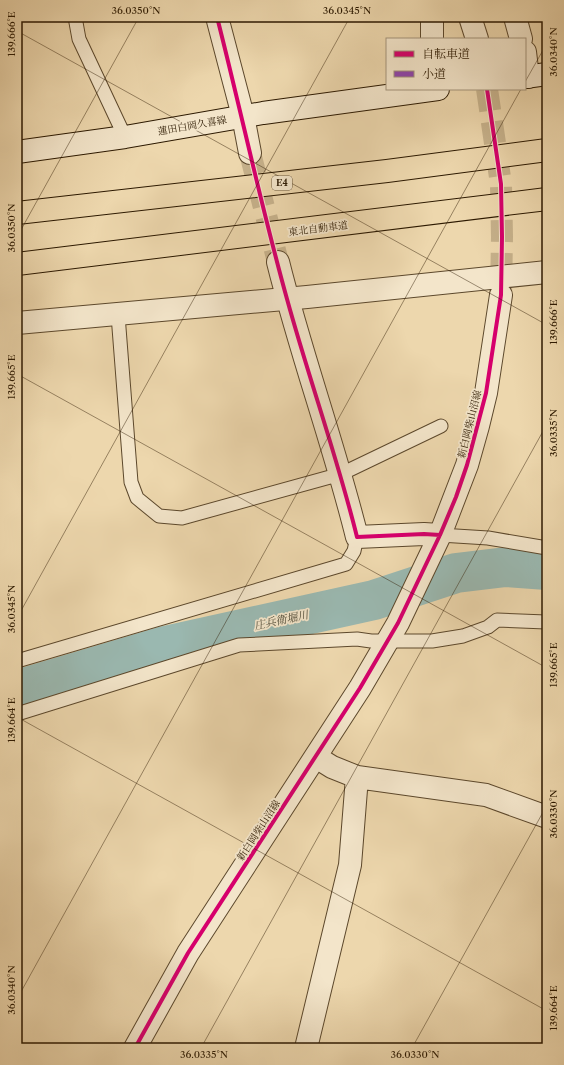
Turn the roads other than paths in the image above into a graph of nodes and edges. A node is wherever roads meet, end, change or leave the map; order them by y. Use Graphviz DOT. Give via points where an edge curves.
graph roads {
  1 [pos="75,17"];
  2 [pos="217,17"];
  3 [pos="432,17"];
  4 [pos="470,17"];
  5 [pos="515,17"];
  6 [pos="432,38"];
  7 [pos="477,38"];
  8 [pos="521,38"];
  9 [pos="526,55"];
  10 [pos="533,76"];
  11 [pos="431,90"];
  12 [pos="243,116"];
  13 [pos="125,137"];
  14 [pos="547,150"];
  15 [pos="17,152"];
  16 [pos="250,153"];
  17 [pos="547,199"];
  18 [pos="17,213"];
  19 [pos="278,262"];
  20 [pos="17,264"];
  21 [pos="547,272"];
  22 [pos="501,295"];
  23 [pos="287,298"];
  24 [pos="118,315"];
  25 [pos="17,323"];
  26 [pos="441,426"];
  27 [pos="341,474"];
  28 [pos="357,537"];
  29 [pos="436,543"];
  30 [pos="547,548"];
  31 [pos="546,622"];
  32 [pos="387,641"];
  33 [pos="17,661"];
  34 [pos="17,714"];
  35 [pos="316,757"];
  36 [pos="358,777"];
  37 [pos="547,817"];
  38 [pos="136,1048"];
  39 [pos="306,1048"];
  1 -- 13 [label="lane" via="79,39"];
  2 -- 12 [label="street"];
  3 -- 6 [label="street"];
  4 -- 7 [label="street"];
  5 -- 8 [label="street"];
  9 -- 10 [label="street"];
  11 -- 12 [label="street, 蓮田白岡久喜線"];
  12 -- 13 [label="street, 蓮田白岡久喜線"];
  12 -- 16 [label="street"];
  13 -- 15 [label="street, 蓮田白岡久喜線"];
  14 -- 18 [label="highway, E4"];
  17 -- 20 [label="highway, 東北自動車道"];
  19 -- 23 [label="street"];
  21 -- 23 [label="street"];
  22 -- 29 [label="street, 新白岡柴山沼線" via="486,393 478,426 467,466"];
  23 -- 24 [label="street"];
  23 -- 27 [label="street"];
  24 -- 25 [label="street"];
  24 -- 27 [label="lane" via="130,482 137,498 159,516 182,518"];
  26 -- 27 [label="lane"];
  27 -- 28 [label="street"];
  28 -- 29 [label="street" via="424,534"];
  28 -- 33 [label="lane" via="354,550 346,564"];
  29 -- 30 [label="lane" via="488,538"];
  29 -- 32 [label="street, 新白岡柴山沼線"];
  31 -- 32 [label="lane" via="497,620 463,636 432,641"];
  32 -- 34 [label="lane" via="239,645"];
  32 -- 35 [label="street, 新白岡柴山沼線"];
  35 -- 36 [label="street" via="332,767"];
  35 -- 38 [label="street, 新白岡柴山沼線" via="188,953"];
  36 -- 37 [label="street" via="486,795"];
  36 -- 39 [label="street" via="350,866"];
}
